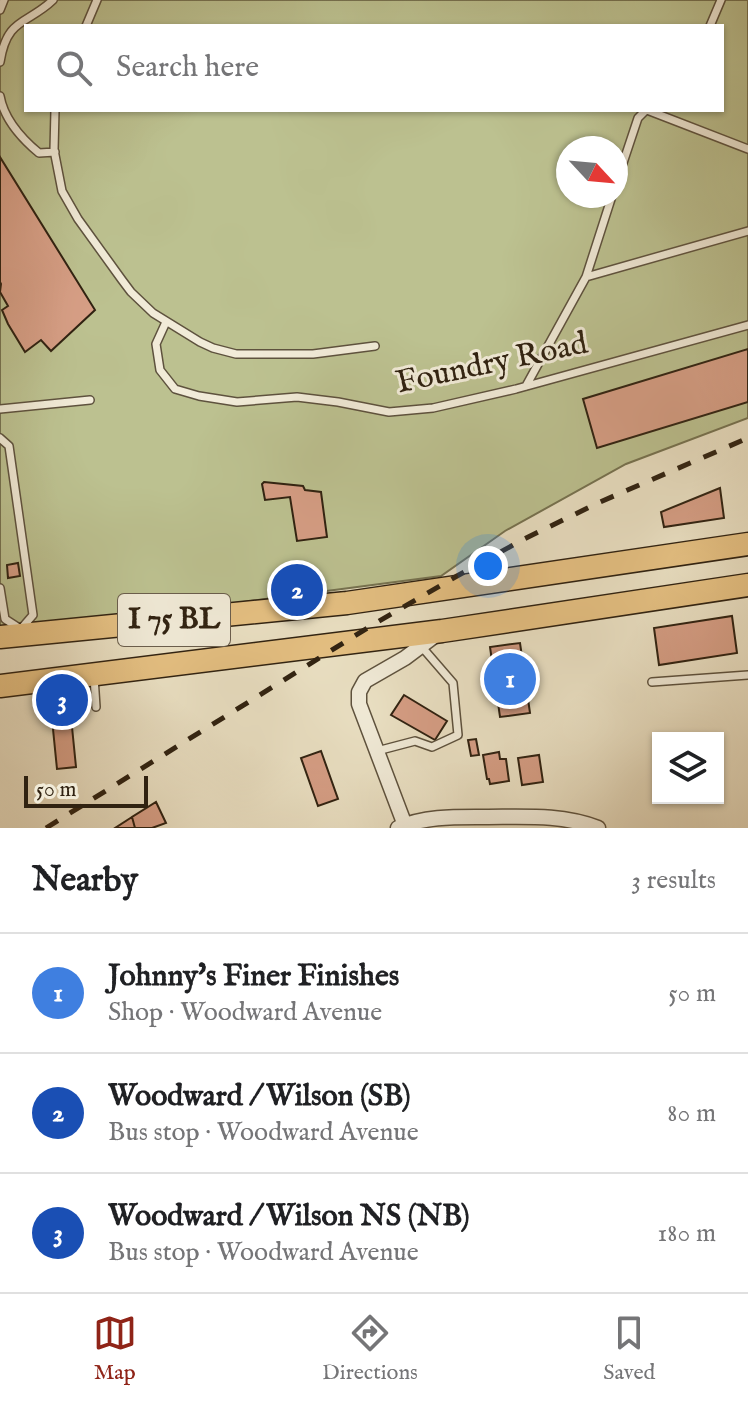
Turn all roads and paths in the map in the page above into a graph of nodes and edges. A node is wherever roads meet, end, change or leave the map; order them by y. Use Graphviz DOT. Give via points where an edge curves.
graph roads {
  1 [pos="4,0"];
  2 [pos="53,0"];
  3 [pos="97,0"];
  4 [pos="721,0"];
  5 [pos="0,10"];
  6 [pos="87,24"];
  7 [pos="711,24"];
  8 [pos="0,62"];
  9 [pos="0,96"];
  10 [pos="55,112"];
  11 [pos="644,112"];
  12 [pos="651,112"];
  13 [pos="628,148"];
  14 [pos="748,149"];
  15 [pos="55,152"];
  16 [pos="608,208"];
  17 [pos="748,231"];
  18 [pos="586,277"];
  19 [pos="166,322"];
  20 [pos="748,325"];
  21 [pos="375,346"];
  22 [pos="526,386"];
  23 [pos="90,400"];
  24 [pos="0,409"];
  25 [pos="0,438"];
  26 [pos="748,544"];
  27 [pos="748,585"];
  28 [pos="0,588"];
  29 [pos="442,631"];
  30 [pos="13,634"];
  31 [pos="421,646"];
  32 [pos="94,675"];
  33 [pos="748,675"];
  34 [pos="652,682"];
  35 [pos="0,686"];
  36 [pos="96,707"];
  37 [pos="377,751"];
  38 [pos="403,827"];
  39 [pos="598,828"];
  1 -- 5 [label="lane"];
  2 -- 8 [label="lane" via="11,30"];
  3 -- 6 [label="lane"];
  4 -- 7 [label="lane"];
  9 -- 15 [label="lane" via="7,117 29,146 39,153"];
  10 -- 15 [label="lane"];
  11 -- 13 [label="lane"];
  12 -- 14 [label="lane"];
  15 -- 19 [label="lane" via="62,191 78,219 131,292"];
  16 -- 18 [label="lane"];
  17 -- 18 [label="lane"];
  18 -- 22 [label="lane"];
  19 -- 21 [label="lane" via="213,348 236,354 313,354"];
  19 -- 22 [label="lane, Foundry Road" via="156,344 160,370 175,389 199,396 237,402 297,397 389,412 433,408"];
  20 -- 22 [label="lane, Foundry Road"];
  23 -- 24 [label="lane"];
  25 -- 30 [label="lane" via="9,446 33,615"];
  26 -- 30 [label="main road, I 75 BL" via="347,603"];
  27 -- 29 [label="main road, I 75 BL"];
  28 -- 30 [label="lane"];
  29 -- 31 [label="street"];
  29 -- 32 [label="main road, I 75 BL"];
  31 -- 37 [label="street" via="361,686 359,704"];
  31 -- 37 [label="lane" via="453,683 458,735 432,747 415,741"];
  32 -- 35 [label="main road, I 75 BL"];
  32 -- 36 [label="lane"];
  33 -- 34 [label="lane"];
  37 -- 38 [label="street"];
  38 -- 39 [label="street" via="438,818 541,817"];
}
